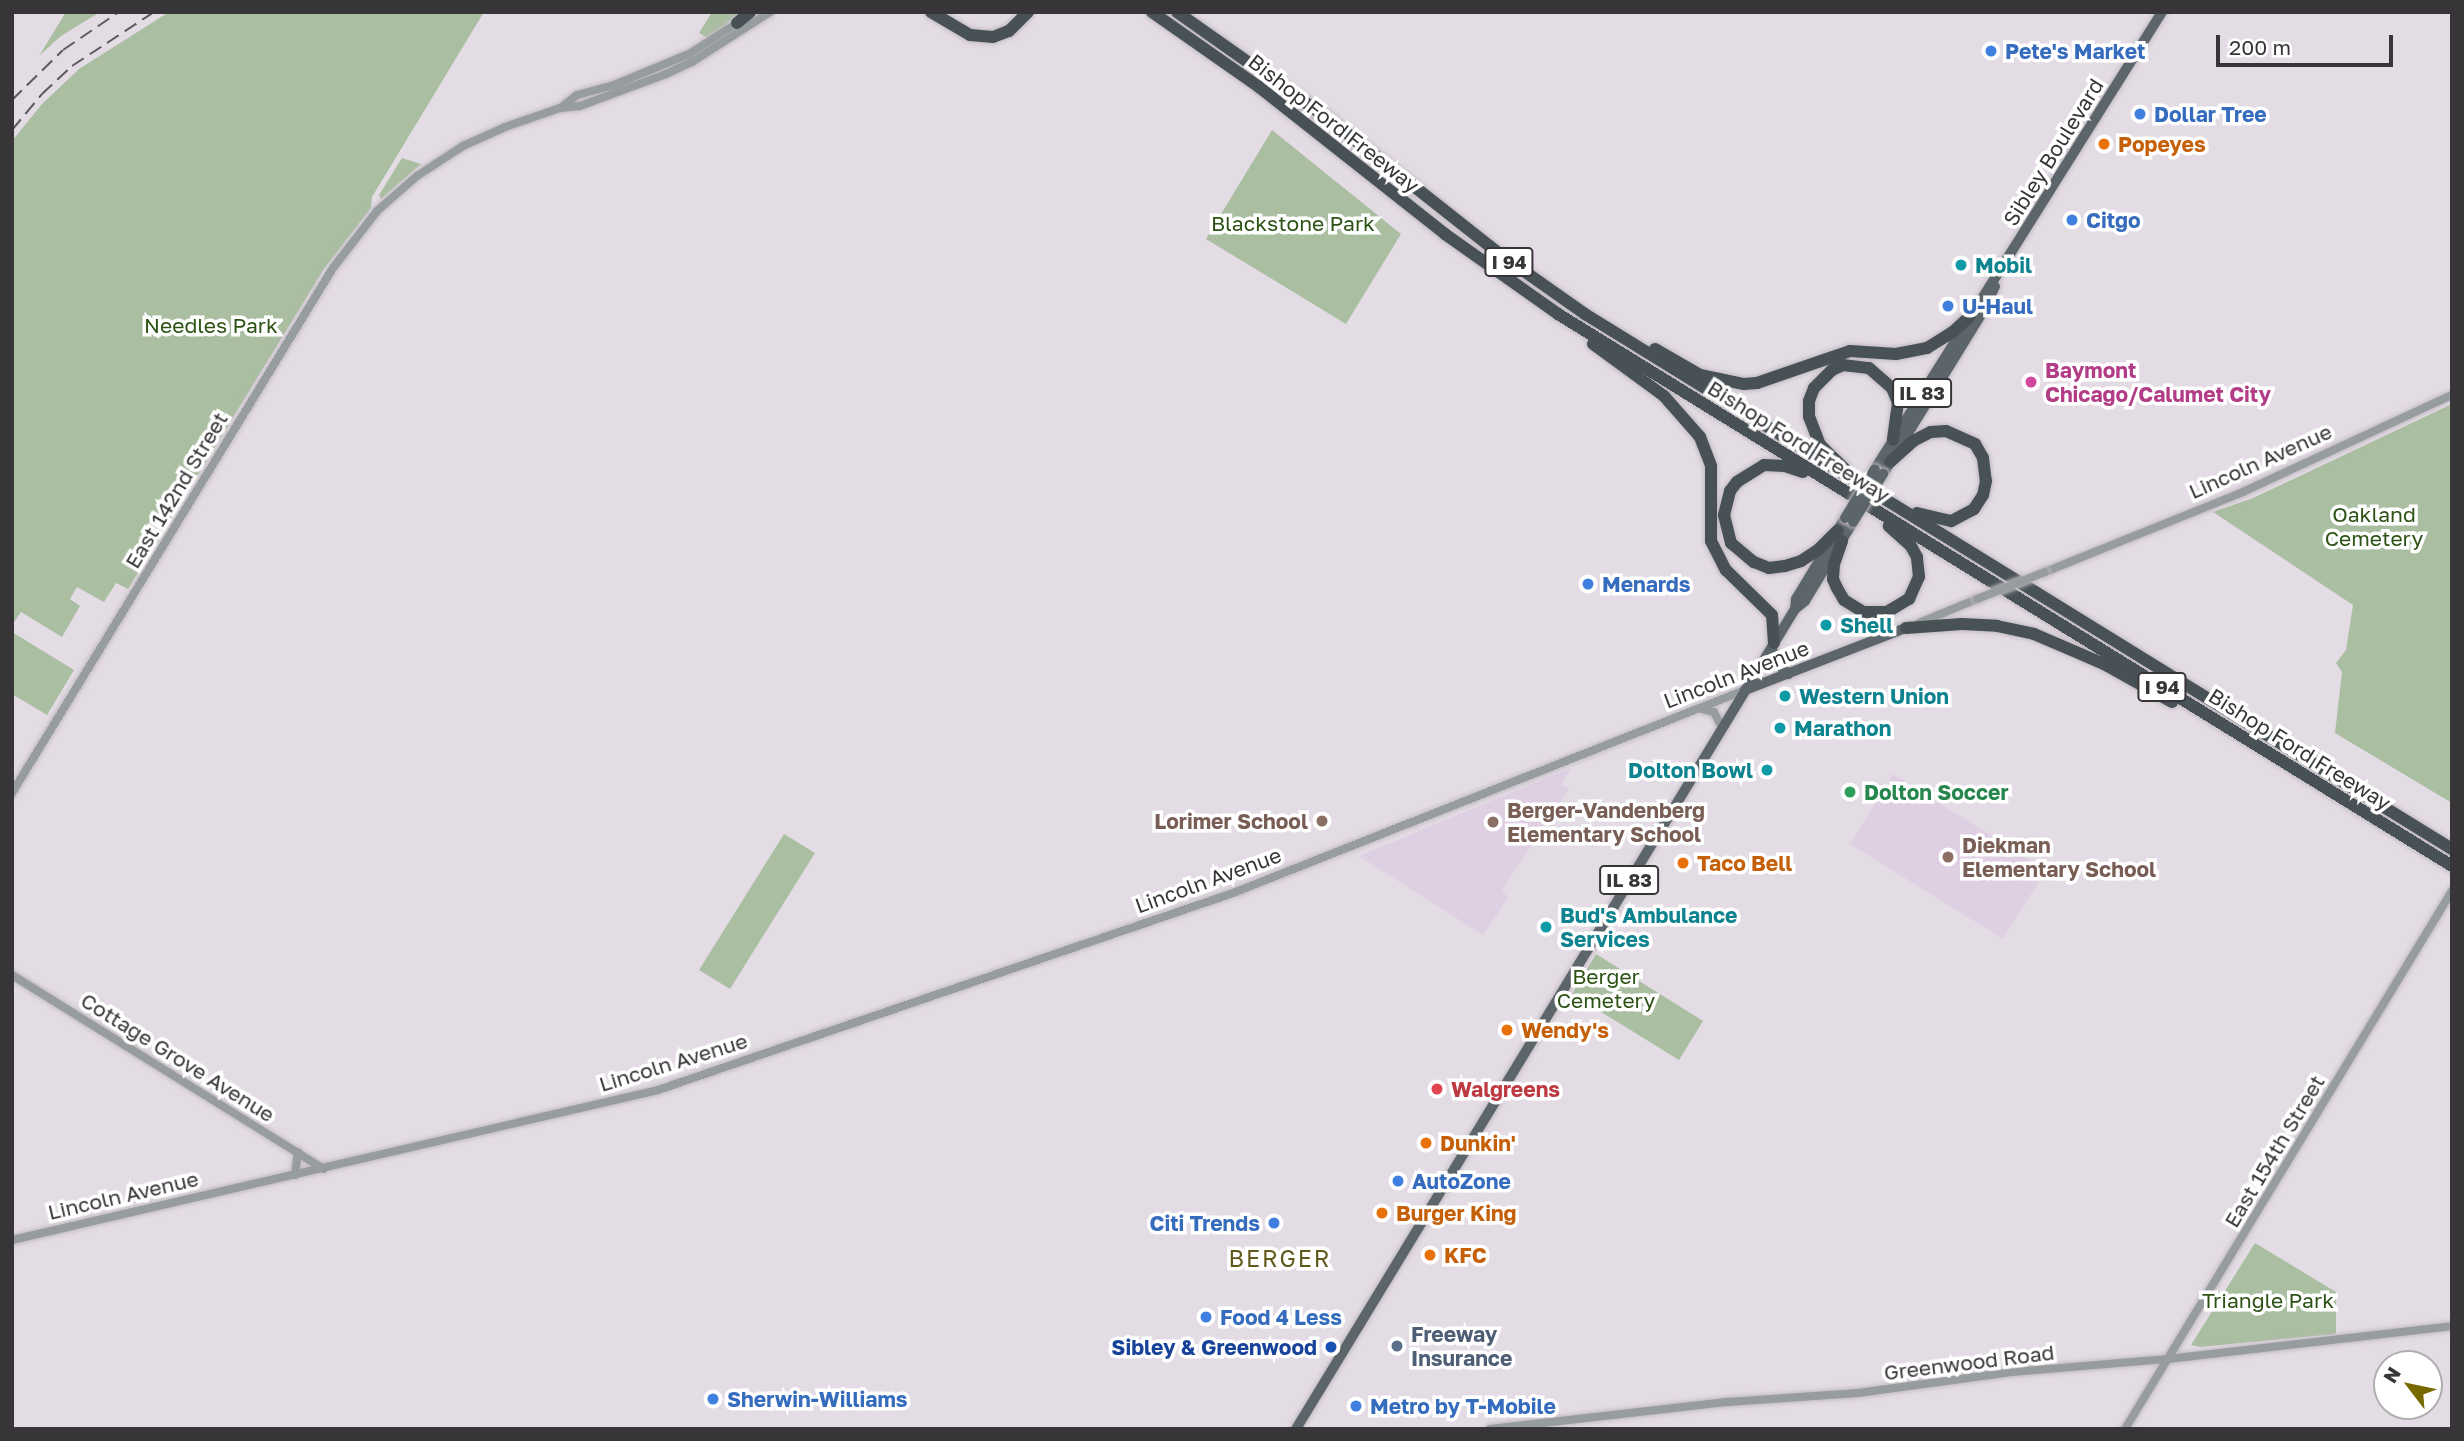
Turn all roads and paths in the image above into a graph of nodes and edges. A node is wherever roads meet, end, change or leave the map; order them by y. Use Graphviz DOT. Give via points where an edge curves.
graph roads {
  1 [pos="751,12"];
  2 [pos="770,12"];
  3 [pos="931,12"];
  4 [pos="1028,12"];
  5 [pos="1152,12"];
  6 [pos="1177,12"];
  7 [pos="2162,12"];
  8 [pos="737,23"];
  9 [pos="710,45"];
  10 [pos="1998,276"];
  11 [pos="1558,314"];
  12 [pos="1585,314"];
  13 [pos="1969,317"];
  14 [pos="2452,395"];
  15 [pos="1893,440"];
  16 [pos="1883,469"];
  17 [pos="1826,479"];
  18 [pos="1860,485"];
  19 [pos="1872,508"];
  20 [pos="1898,508"];
  21 [pos="1840,536"];
  22 [pos="1906,628"];
  23 [pos="1773,645"];
  24 [pos="1788,674"];
  25 [pos="1745,690"];
  26 [pos="1699,709"];
  27 [pos="1722,728"];
  28 [pos="2266,751"];
  29 [pos="12,793"];
  30 [pos="2452,849"];
  31 [pos="2452,866"];
  32 [pos="2452,891"];
  33 [pos="12,975"];
  34 [pos="298,1152"];
  35 [pos="324,1169"];
  36 [pos="295,1175"];
  37 [pos="12,1240"];
  38 [pos="2452,1326"];
  39 [pos="2168,1359"];
  40 [pos="1296,1429"];
  41 [pos="1490,1429"];
  42 [pos="2125,1429"];
  1 -- 8 [label="highway"];
  2 -- 9 [label="street"];
  3 -- 4 [label="highway" via="970,35 993,37 1009,31"];
  5 -- 11 [label="highway, Bishop Ford Freeway / I 94" via="1259,87 1444,234"];
  6 -- 12 [label="highway, Bishop Ford Freeway / I 94" via="1330,120 1475,236"];
  7 -- 10 [label="main road, Sibley Boulevard / IL 83"];
  8 -- 9 [label="street"];
  9 -- 29 [label="street, East 142nd Street" via="614,85 577,95 560,108 455,150 416,176 377,211 333,268"];
  10 -- 13 [label="main road, Sibley Boulevard / IL 83"];
  10 -- 16 [label="main road, Sibley Boulevard" via="1984,310"];
  11 -- 17 [label="highway, Bishop Ford Freeway / I 94"];
  11 -- 23 [label="highway" via="1664,396 1700,437 1711,466 1711,541 1726,570 1772,615"];
  12 -- 13 [label="highway" via="1621,328 1700,375 1744,384 1850,351 1896,354 1927,348"];
  12 -- 18 [label="highway, Bishop Ford Freeway / I 94"];
  13 -- 15 [label="main road, Sibley Boulevard / IL 83"];
  14 -- 22 [label="street, Lincoln Avenue, bridge" via="2254,487"];
  15 -- 16 [label="main road, Sibley Boulevard / IL 83"];
  15 -- 18 [label="highway" via="1898,403 1882,376 1870,368 1843,365 1822,377 1809,401 1813,430 1820,445"];
  16 -- 20 [label="highway" via="1913,441 1946,431 1975,444 1987,467 1983,495 1974,509 1951,521"];
  16 -- 21 [label="main road, IL 83, bridge"];
  17 -- 19 [label="highway, Bishop Ford Freeway / I 94"];
  17 -- 21 [label="highway" via="1785,466 1756,468 1730,491 1724,515 1726,531 1742,554 1769,568 1801,561"];
  18 -- 20 [label="highway, Bishop Ford Freeway / I 94"];
  19 -- 21 [label="highway" via="1917,557 1919,577 1899,607 1863,612 1844,600 1833,579"];
  19 -- 28 [label="highway, Bishop Ford Freeway / I 94"];
  20 -- 30 [label="highway, Bishop Ford Freeway / I 94"];
  21 -- 23 [label="main road, IL 83" via="1805,601 1795,608"];
  22 -- 24 [label="main road, Lincoln Avenue"];
  22 -- 28 [label="highway" via="1962,624 2034,635 2105,664"];
  23 -- 24 [label="main road" via="1774,660"];
  23 -- 25 [label="main road, IL 83"];
  24 -- 25 [label="main road, Lincoln Avenue"];
  25 -- 26 [label="street, Lincoln Avenue"];
  25 -- 27 [label="main road, IL 83"];
  26 -- 27 [label="street" via="1714,712"];
  26 -- 35 [label="street, Lincoln Avenue" via="1233,892 824,1035 658,1090"];
  27 -- 40 [label="main road, IL 83"];
  28 -- 31 [label="highway, Bishop Ford Freeway / I 94"];
  32 -- 39 [label="street, East 154th Street"];
  33 -- 34 [label="street, Cottage Grove Avenue"];
  34 -- 35 [label="street, Cottage Grove Avenue"];
  34 -- 36 [label="street"];
  35 -- 36 [label="street, Lincoln Avenue"];
  36 -- 37 [label="street, Lincoln Avenue"];
  38 -- 39 [label="street, Greenwood Road"];
  39 -- 41 [label="street, Greenwood Road"];
  39 -- 42 [label="street, East 154th Street"];
}
